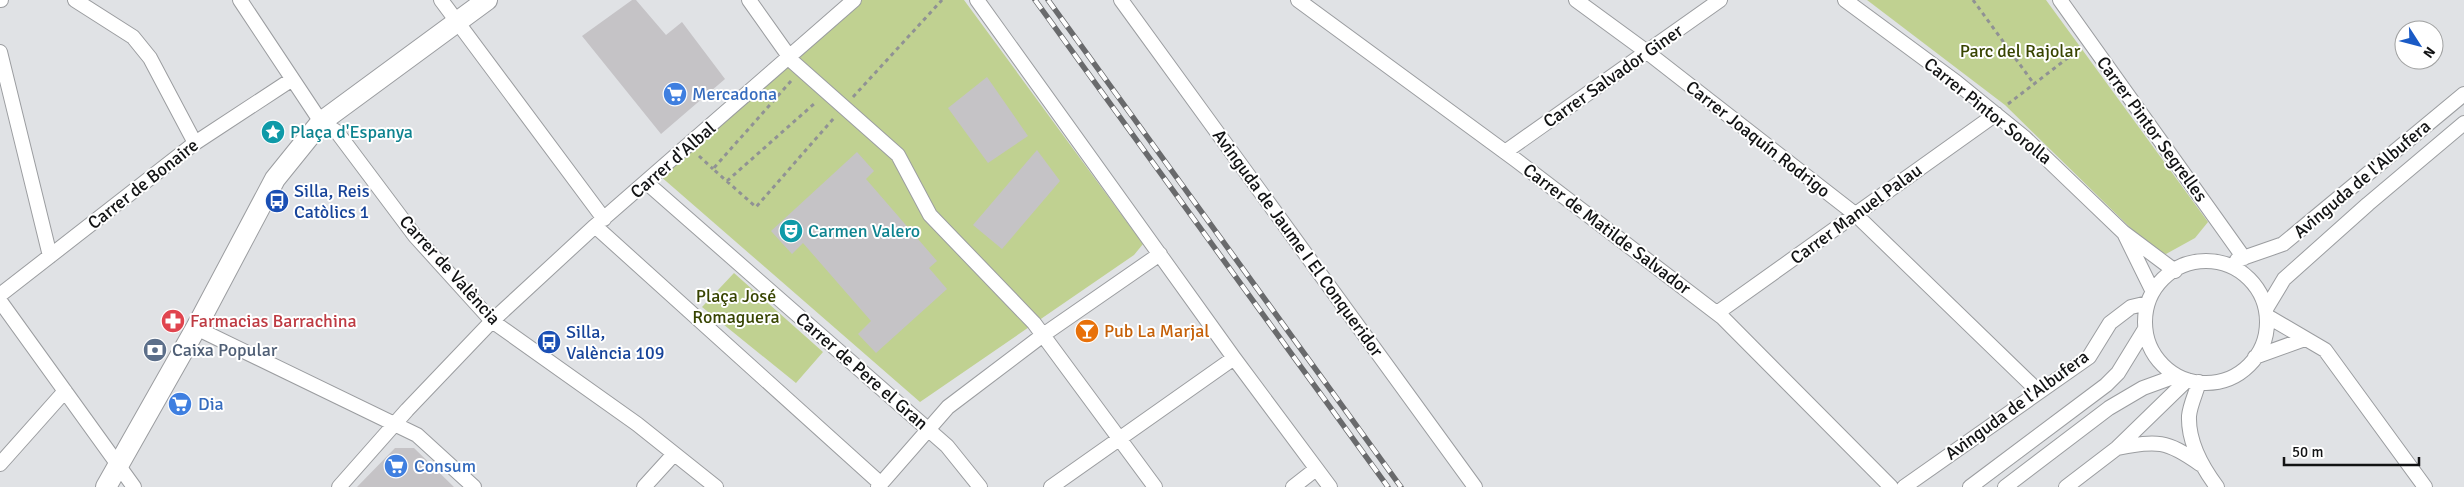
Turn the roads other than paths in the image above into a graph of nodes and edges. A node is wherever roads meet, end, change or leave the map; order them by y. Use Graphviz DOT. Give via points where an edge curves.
graph roads {
  1 [pos="75,0"];
  2 [pos="240,0"];
  3 [pos="441,0"];
  4 [pos="487,0"];
  5 [pos="749,0"];
  6 [pos="854,0"];
  7 [pos="978,0"];
  8 [pos="1121,0"];
  9 [pos="1298,0"];
  10 [pos="1576,0"];
  11 [pos="1720,0"];
  12 [pos="1845,0"];
  13 [pos="2060,0"];
  14 [pos="457,22"];
  15 [pos="0,52"];
  16 [pos="1647,52"];
  17 [pos="789,57"];
  18 [pos="291,80"];
  19 [pos="2464,94"];
  20 [pos="1996,114"];
  21 [pos="321,122"];
  22 [pos="2464,123"];
  23 [pos="195,143"];
  24 [pos="1505,152"];
  25 [pos="647,183"];
  26 [pos="1855,214"];
  27 [pos="600,223"];
  28 [pos="2124,232"];
  29 [pos="1160,254"];
  30 [pos="50,256"];
  31 [pos="2244,258"];
  32 [pos="2226,264"];
  33 [pos="2175,271"];
  34 [pos="0,295"];
  35 [pos="2150,297"];
  36 [pos="0,301"];
  37 [pos="1716,313"];
  38 [pos="2266,313"];
  39 [pos="492,321"];
  40 [pos="196,328"];
  41 [pos="2145,329"];
  42 [pos="1043,335"];
  43 [pos="2305,339"];
  44 [pos="1234,358"];
  45 [pos="2256,358"];
  46 [pos="2187,379"];
  47 [pos="65,391"];
  48 [pos="2039,392"];
  49 [pos="395,425"];
  50 [pos="929,430"];
  51 [pos="1118,439"];
  52 [pos="2117,448"];
  53 [pos="674,454"];
  54 [pos="0,464"];
  55 [pos="2200,464"];
  56 [pos="120,467"];
  57 [pos="1316,469"];
  58 [pos="880,485"];
  59 [pos="106,487"];
  60 [pos="134,487"];
  61 [pos="339,487"];
  62 [pos="474,487"];
  63 [pos="644,487"];
  64 [pos="716,487"];
  65 [pos="980,487"];
  66 [pos="1051,487"];
  67 [pos="1155,487"];
  68 [pos="1293,487"];
  69 [pos="1330,487"];
  70 [pos="1475,487"];
  71 [pos="1890,487"];
  72 [pos="1904,487"];
  73 [pos="1970,487"];
  74 [pos="2006,487"];
  75 [pos="2066,487"];
  76 [pos="2217,487"];
  77 [pos="2425,487"];
  1 -- 23 [label="street" via="133,36 150,58"];
  2 -- 18 [label="street, Carrer de València"];
  3 -- 14 [label="street"];
  4 -- 14 [label="street"];
  5 -- 17 [label="street"];
  6 -- 17 [label="street, Carrer d'Albal"];
  7 -- 29 [label="street"];
  8 -- 70 [label="street, Avinguda de Jaume I El Conqueridor"];
  9 -- 24 [label="street, Carrer de Matilde Salvador"];
  10 -- 16 [label="street, Carrer Joaquín Rodrigo"];
  11 -- 16 [label="street, Carrer Salvador Giner"];
  12 -- 20 [label="street, Carrer Pintor Sorolla"];
  13 -- 31 [label="street, Carrer Pintor Segrelles"];
  14 -- 21 [label="street"];
  14 -- 27 [label="street"];
  15 -- 30 [label="street"];
  16 -- 24 [label="street, Carrer Salvador Giner"];
  16 -- 26 [label="street, Carrer Joaquín Rodrigo"];
  17 -- 25 [label="street, Carrer d'Albal"];
  17 -- 42 [label="street" via="898,155 930,215"];
  18 -- 21 [label="street, Carrer de València"];
  18 -- 23 [label="street, Carrer de Bonaire"];
  19 -- 31 [label="street, Avinguda de l'Albufera" via="2283,244"];
  20 -- 26 [label="street, Carrer Manuel Palau"];
  20 -- 28 [label="street, Carrer Pintor Sorolla"];
  21 -- 39 [label="street, Carrer de València" via="337,132 415,236"];
  21 -- 40 [label="street" via="275,179"];
  22 -- 38 [label="street, Avinguda de l'Albufera" via="2284,279"];
  23 -- 30 [label="street, Carrer de Bonaire"];
  24 -- 37 [label="street, Carrer de Matilde Salvador"];
  25 -- 27 [label="street, Carrer d'Albal"];
  25 -- 50 [label="street, Carrer de Pere el Gran"];
  26 -- 37 [label="street, Carrer Manuel Palau"];
  26 -- 48 [label="street, Carrer Joaquín Rodrigo"];
  27 -- 39 [label="street, Carrer d'Albal"];
  27 -- 58 [label="street"];
  28 -- 33 [label="street, Carrer Pintor Sorolla"];
  28 -- 35 [label="street, Carrer Pintor Sorolla"];
  29 -- 42 [label="street"];
  29 -- 44 [label="street"];
  30 -- 34 [label="street, Carrer de Bonaire"];
  31 -- 32 [label="street, Avinguda de l'Albufera"];
  32 -- 33 [label="street" via="2199,261"];
  32 -- 38 [label="street" via="2244,273 2261,296"];
  33 -- 35 [label="street"];
  35 -- 41 [label="street"];
  35 -- 48 [label="street, Avinguda de l'Albufera" via="2110,323 2089,357"];
  36 -- 47 [label="street"];
  37 -- 71 [label="street, Carrer de Matilde Salvador"];
  38 -- 43 [label="street"];
  38 -- 45 [label="street" via="2262,346"];
  39 -- 49 [label="street, Carrer d'Albal"];
  39 -- 53 [label="street, Carrer de València" via="577,380"];
  40 -- 49 [label="street"];
  40 -- 56 [label="street"];
  41 -- 46 [label="street" via="2160,363"];
  41 -- 73 [label="street, Avinguda de l'Albufera" via="2118,373 2106,385"];
  42 -- 50 [label="street" via="948,408"];
  42 -- 51 [label="street"];
  43 -- 45 [label="street"];
  43 -- 77 [label="street" via="2325,350"];
  44 -- 51 [label="street"];
  44 -- 57 [label="street"];
  45 -- 46 [label="street" via="2240,372 2219,382"];
  46 -- 52 [label="street"];
  46 -- 55 [label="street" via="2190,435"];
  46 -- 74 [label="street" via="2143,388 2109,408"];
  47 -- 54 [label="street"];
  47 -- 56 [label="street"];
  48 -- 72 [label="street, Avinguda de l'Albufera"];
  49 -- 61 [label="street, Carrer d'Albal"];
  49 -- 62 [label="street" via="416,435"];
  50 -- 58 [label="street"];
  50 -- 65 [label="street, Carrer de Pere el Gran" via="947,446"];
  51 -- 66 [label="street"];
  51 -- 67 [label="street"];
  52 -- 55 [label="street" via="2159,442 2179,449"];
  52 -- 75 [label="street"];
  53 -- 63 [label="street"];
  53 -- 64 [label="street, Carrer de València"];
  55 -- 76 [label="street"];
  56 -- 59 [label="street"];
  56 -- 60 [label="street"];
  57 -- 68 [label="street"];
  57 -- 69 [label="street"];
}
